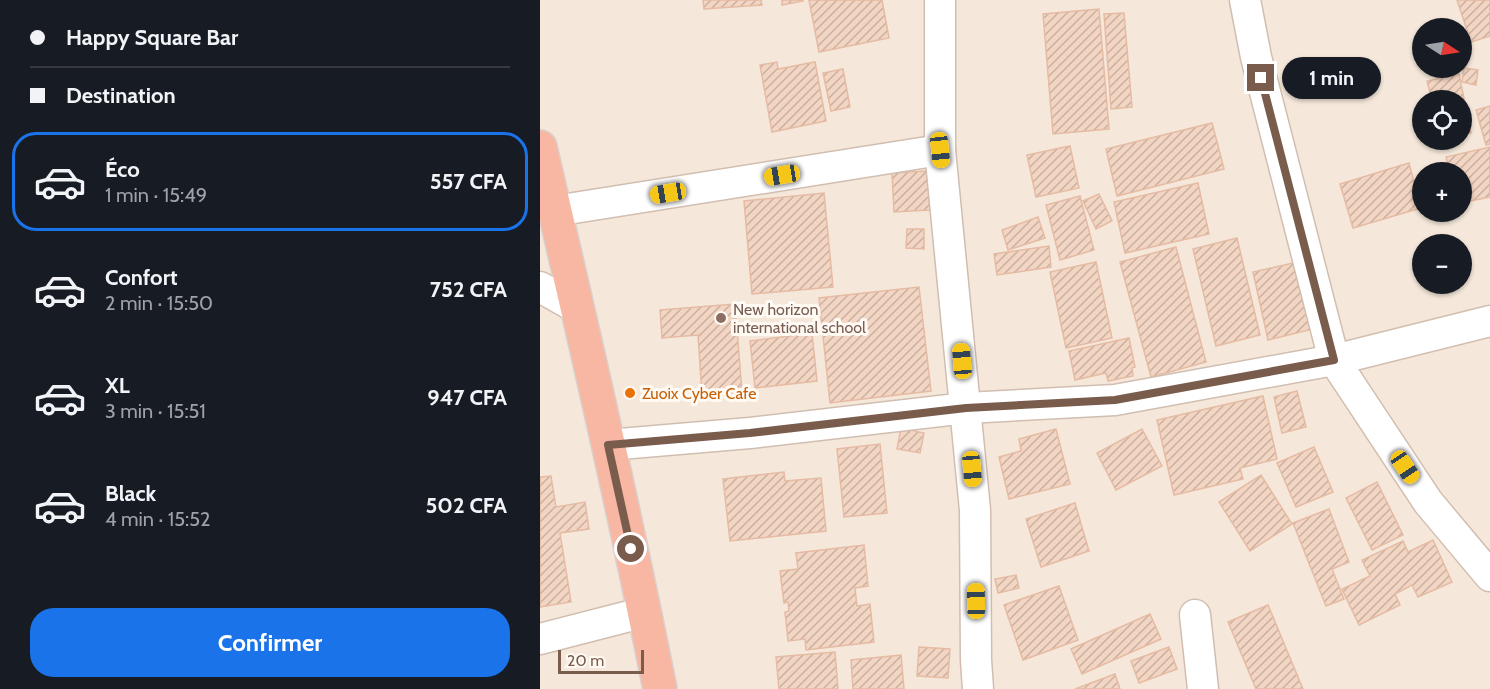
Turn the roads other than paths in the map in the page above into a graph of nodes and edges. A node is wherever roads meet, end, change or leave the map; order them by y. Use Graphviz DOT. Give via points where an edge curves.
graph roads {
  1 [pos="940,0"];
  2 [pos="1245,0"];
  3 [pos="540,147"];
  4 [pos="940,150"];
  5 [pos="548,200"];
  6 [pos="540,286"];
  7 [pos="577,308"];
  8 [pos="1490,321"];
  9 [pos="1334,360"];
  10 [pos="966,408"];
  11 [pos="608,445"];
  12 [pos="1490,576"];
  13 [pos="645,612"];
  14 [pos="1195,615"];
  15 [pos="540,639"];
  16 [pos="660,689"];
  17 [pos="978,689"];
  18 [pos="1203,689"];
  1 -- 4 [label="street"];
  2 -- 9 [label="street" via="1256,57"];
  3 -- 5 [label="highway"];
  4 -- 5 [label="street"];
  4 -- 10 [label="street"];
  5 -- 7 [label="highway"];
  6 -- 7 [label="street"];
  7 -- 11 [label="highway"];
  8 -- 9 [label="street"];
  9 -- 10 [label="street" via="1115,400"];
  9 -- 12 [label="street" via="1428,502"];
  10 -- 11 [label="street"];
  10 -- 17 [label="street" via="975,510"];
  11 -- 13 [label="highway"];
  13 -- 15 [label="street"];
  13 -- 16 [label="highway"];
  14 -- 18 [label="street"];
}
